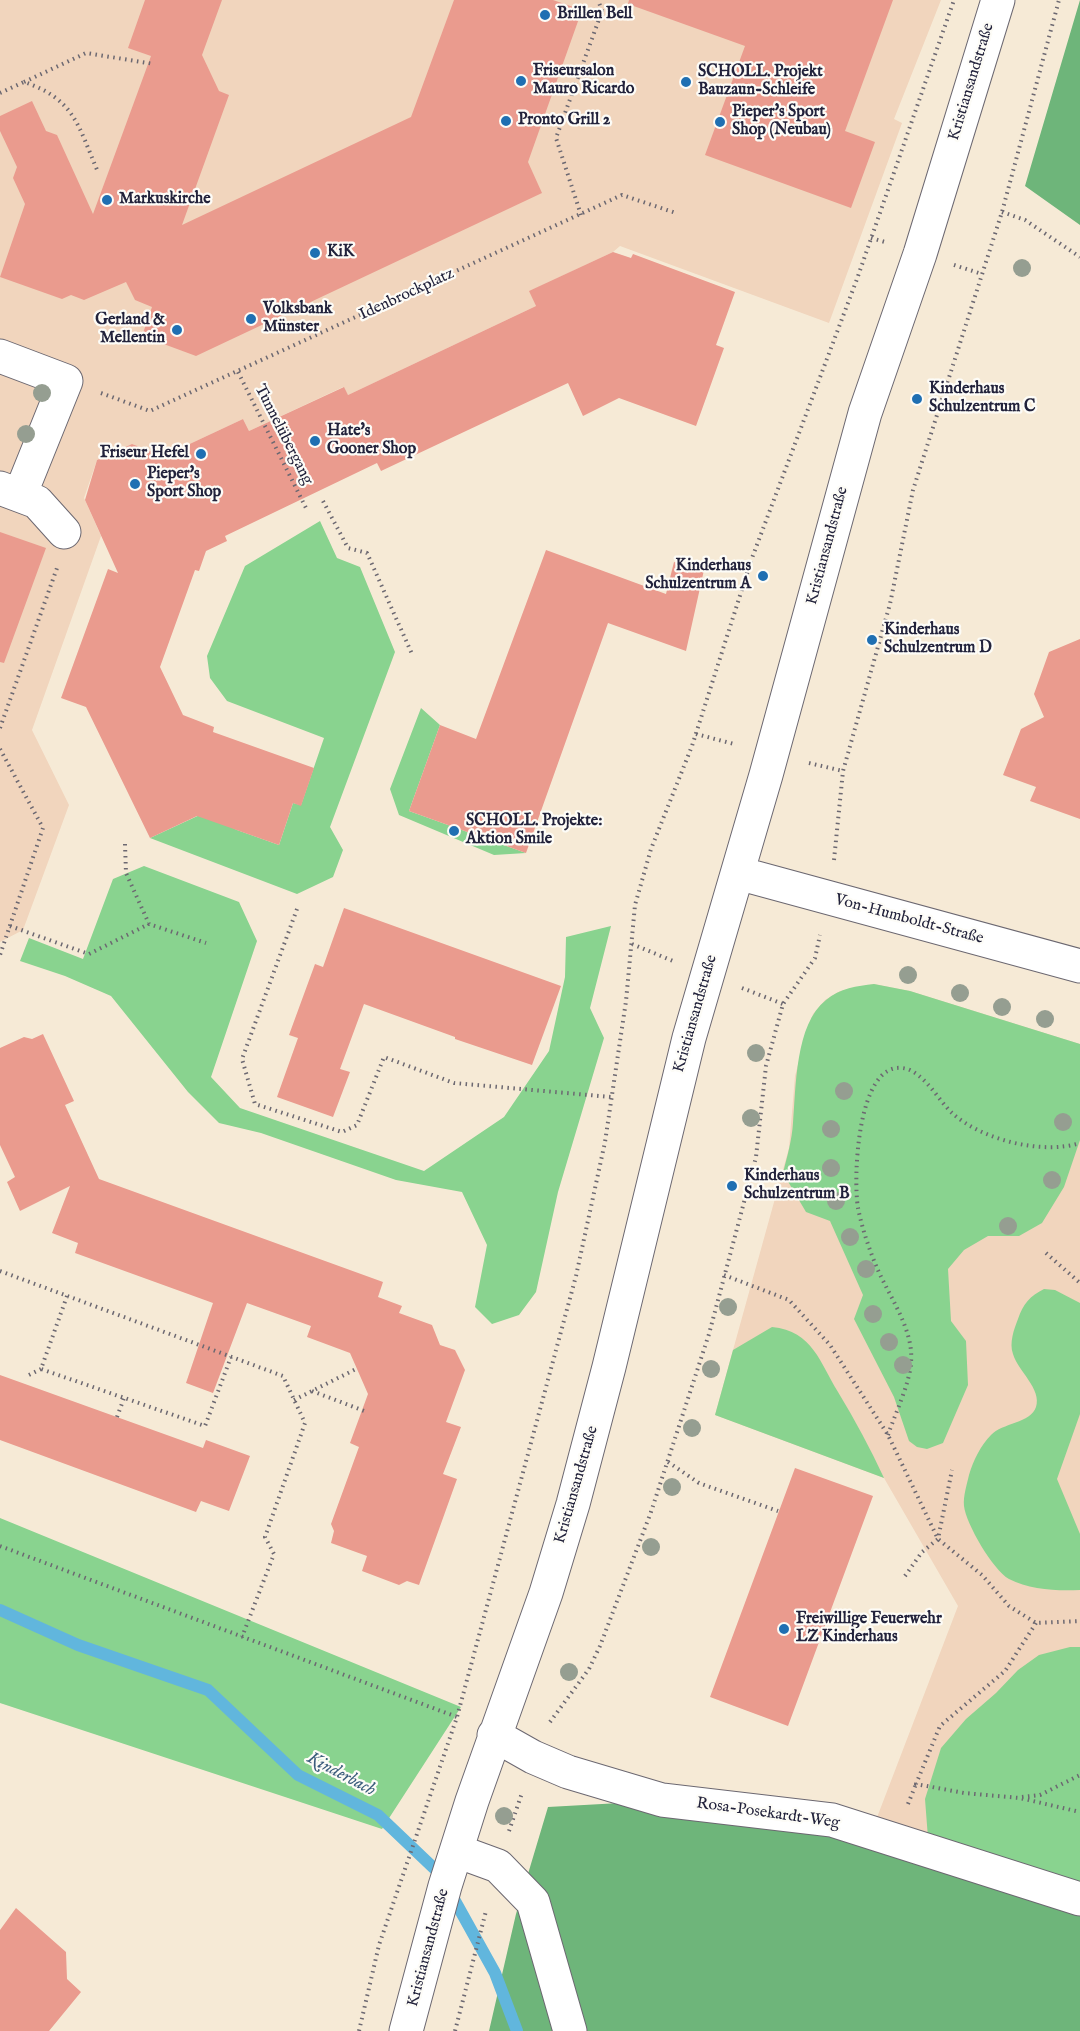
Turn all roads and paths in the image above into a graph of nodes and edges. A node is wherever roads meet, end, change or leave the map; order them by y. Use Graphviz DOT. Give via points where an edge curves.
graph roads {
  1 [pos="598,0"];
  2 [pos="633,0"];
  3 [pos="954,0"];
  4 [pos="998,0"];
  5 [pos="1059,0"];
  6 [pos="628,11"];
  7 [pos="154,64"];
  8 [pos="24,82"];
  9 [pos="0,93"];
  10 [pos="98,172"];
  11 [pos="1002,212"];
  12 [pos="676,213"];
  13 [pos="581,215"];
  14 [pos="1080,257"];
  15 [pos="0,356"];
  16 [pos="238,372"];
  17 [pos="66,381"];
  18 [pos="10,492"];
  19 [pos="323,501"];
  20 [pos="307,510"];
  21 [pos="64,532"];
  22 [pos="412,654"];
  23 [pos="0,728"];
  24 [pos="0,749"];
  25 [pos="125,844"];
  26 [pos="738,873"];
  27 [pos="828,898"];
  28 [pos="297,909"];
  29 [pos="149,924"];
  30 [pos="10,926"];
  31 [pos="206,943"];
  32 [pos="0,955"];
  33 [pos="1080,966"];
  34 [pos="612,1098"];
  35 [pos="1080,1143"];
  36 [pos="1046,1253"];
  37 [pos="0,1266"];
  38 [pos="1,1271"];
  39 [pos="724,1275"];
  40 [pos="1080,1283"];
  41 [pos="67,1296"];
  42 [pos="231,1357"];
  43 [pos="42,1369"];
  44 [pos="356,1369"];
  45 [pos="29,1376"];
  46 [pos="312,1391"];
  47 [pos="124,1398"];
  48 [pos="294,1400"];
  49 [pos="367,1413"];
  50 [pos="117,1417"];
  51 [pos="888,1435"];
  52 [pos="668,1462"];
  53 [pos="952,1470"];
  54 [pos="778,1511"];
  55 [pos="938,1539"];
  56 [pos="0,1546"];
  57 [pos="906,1576"];
  58 [pos="1080,1621"];
  59 [pos="1036,1623"];
  60 [pos="242,1637"];
  61 [pos="457,1717"];
  62 [pos="494,1735"];
  63 [pos="533,1757"];
  64 [pos="1080,1775"];
  65 [pos="1020,1798"];
  66 [pos="1080,1812"];
  67 [pos="472,1853"];
  68 [pos="1080,1899"];
  69 [pos="489,1903"];
  70 [pos="359,2031"];
  71 [pos="406,2031"];
  72 [pos="455,2031"];
  73 [pos="570,2031"];
  1 -- 13 [label="path" via="602,11 556,138"];
  2 -- 6 [label="path"];
  3 -- 34 [label="path" via="857,279 752,558 692,746 651,849 635,905"];
  4 -- 26 [label="street, Kristiansandstraße" via="920,254 865,413"];
  5 -- 11 [label="path"];
  7 -- 8 [label="path" via="86,53"];
  8 -- 9 [label="path"];
  8 -- 10 [label="path" via="47,89 61,99 76,120"];
  11 -- 14 [label="path" via="1025,220"];
  11 -- 27 [label="path" via="913,490 890,604 843,771"];
  12 -- 13 [label="path, Idenbrockplatz" via="622,195"];
  13 -- 16 [label="path, Idenbrockplatz"];
  15 -- 17 [label="street"];
  16 -- 17 [label="path, Idenbrockplatz" via="150,411"];
  16 -- 20 [label="path, Tunnelübergang"];
  17 -- 18 [label="street"];
  18 -- 21 [label="street" via="38,502"];
  19 -- 22 [label="path" via="348,548 367,553"];
  21 -- 23 [label="path" via="59,563"];
  24 -- 30 [label="path" via="43,828"];
  25 -- 29 [label="path" via="126,873"];
  26 -- 27 [label="street, Von-Humboldt-Straße"];
  26 -- 62 [label="street, Kristiansandstraße" via="688,1038 573,1504 529,1642"];
  27 -- 33 [label="street, Von-Humboldt-Straße"];
  27 -- 39 [label="path" via="815,958 783,1004 766,1066 756,1157"];
  28 -- 34 [label="path" via="242,1059 255,1104 342,1132 357,1125 384,1057 454,1083"];
  29 -- 30 [label="path" via="89,954"];
  29 -- 31 [label="path"];
  30 -- 32 [label="path"];
  34 -- 61 [label="path" via="576,1276"];
  35 -- 51 [label="path" via="1064,1148 1000,1140 952,1113 918,1075 902,1068 886,1072 870,1090 858,1142 860,1220 908,1335 912,1363"];
  36 -- 40 [label="path"];
  37 -- 38 [label="path"];
  38 -- 41 [label="path"];
  39 -- 51 [label="path" via="789,1300 830,1345"];
  39 -- 52 [label="path"];
  41 -- 42 [label="path"];
  41 -- 43 [label="path"];
  42 -- 47 [label="path" via="205,1426"];
  42 -- 48 [label="path" via="283,1376"];
  43 -- 45 [label="path"];
  43 -- 47 [label="path"];
  44 -- 46 [label="path"];
  46 -- 48 [label="path"];
  46 -- 49 [label="path"];
  47 -- 50 [label="path"];
  48 -- 60 [label="path" via="305,1424 266,1537 274,1554"];
  51 -- 55 [label="path"];
  52 -- 54 [label="path" via="699,1483"];
  52 -- 63 [label="path" via="600,1646 589,1669 554,1714"];
  53 -- 55 [label="path"];
  55 -- 57 [label="path" via="922,1552"];
  55 -- 59 [label="path" via="982,1575 1009,1606"];
  56 -- 60 [label="path"];
  58 -- 59 [label="path"];
  59 -- 65 [label="path" via="1005,1671 940,1726 916,1784"];
  60 -- 61 [label="path"];
  61 -- 62 [label="path"];
  61 -- 70 [label="path" via="380,1945"];
  62 -- 63 [label="street, Rosa-Posekardt-Weg"];
  62 -- 67 [label="street, Kristiansandstraße"];
  63 -- 67 [label="path"];
  63 -- 68 [label="street, Rosa-Posekardt-Weg" via="568,1772 662,1800 832,1820"];
  64 -- 65 [label="path" via="1040,1794"];
  65 -- 66 [label="path"];
  67 -- 71 [label="street, Kristiansandstraße" via="433,1933"];
  67 -- 73 [label="street" via="533,1902"];
  69 -- 72 [label="path"];
}
